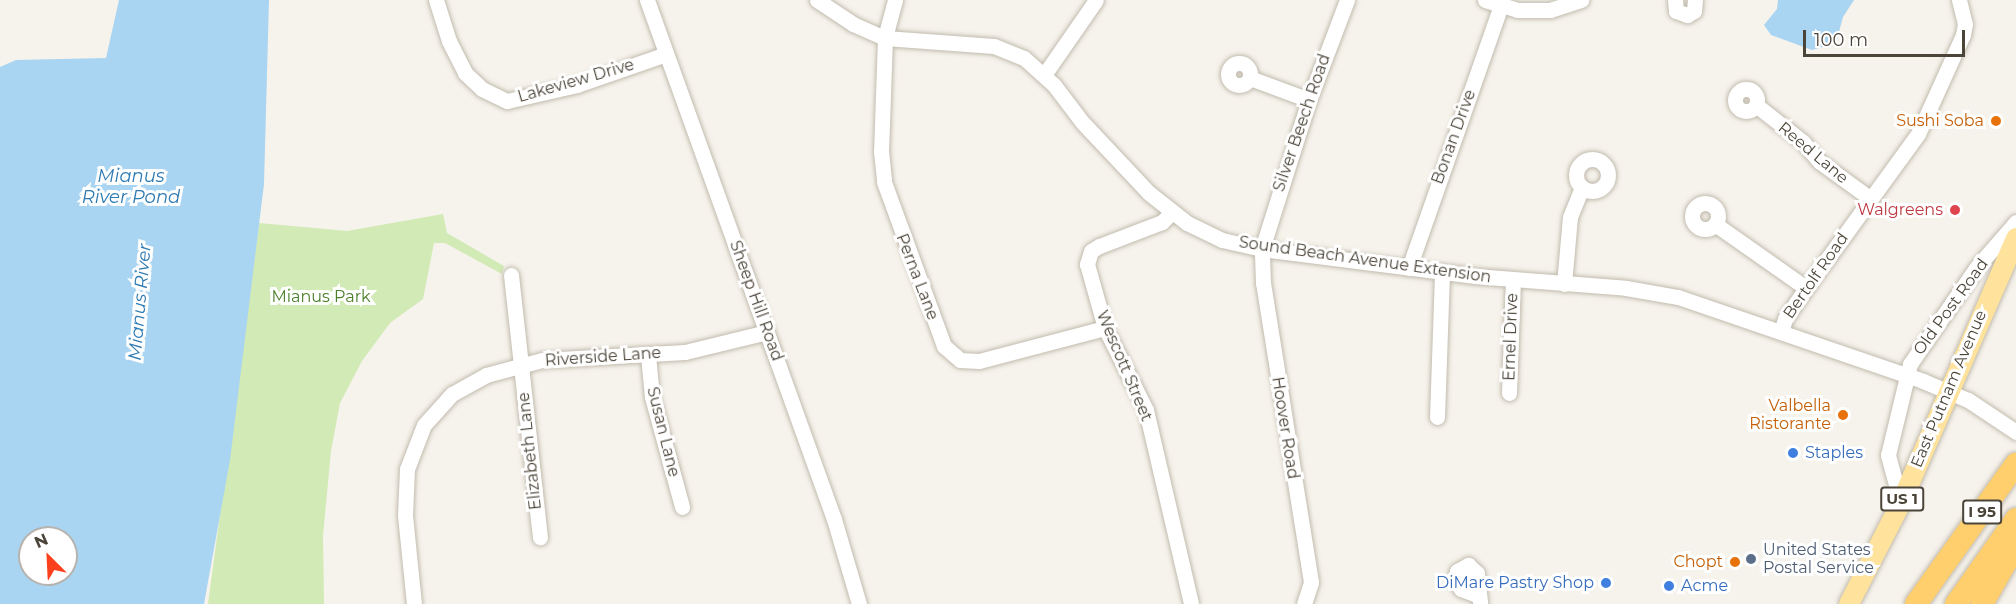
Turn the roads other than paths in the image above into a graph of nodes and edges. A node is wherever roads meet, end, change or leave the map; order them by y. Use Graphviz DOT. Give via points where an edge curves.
graph roads {
  1 [pos="436,0"];
  2 [pos="817,0"];
  3 [pos="895,0"];
  4 [pos="1096,0"];
  5 [pos="1347,0"];
  6 [pos="1485,0"];
  7 [pos="1581,0"];
  8 [pos="1695,0"];
  9 [pos="1959,0"];
  10 [pos="1672,1"];
  11 [pos="651,2"];
  12 [pos="1501,6"];
  13 [pos="885,38"];
  14 [pos="666,54"];
  15 [pos="1044,75"];
  16 [pos="1250,78"];
  17 [pos="1309,100"];
  18 [pos="1756,105"];
  19 [pos="1582,187"];
  20 [pos="1871,199"];
  21 [pos="1171,213"];
  22 [pos="2016,222"];
  23 [pos="1715,224"];
  24 [pos="2016,238"];
  25 [pos="1262,249"];
  26 [pos="1409,268"];
  27 [pos="1442,272"];
  28 [pos="511,275"];
  29 [pos="1513,280"];
  30 [pos="1564,284"];
  31 [pos="1806,288"];
  32 [pos="1105,328"];
  33 [pos="767,332"];
  34 [pos="1781,332"];
  35 [pos="648,355"];
  36 [pos="521,365"];
  37 [pos="1905,375"];
  38 [pos="1947,390"];
  39 [pos="1509,393"];
  40 [pos="1437,417"];
  41 [pos="2016,432"];
  42 [pos="2016,465"];
  43 [pos="1901,503"];
  44 [pos="682,507"];
  45 [pos="2016,519"];
  46 [pos="540,537"];
  47 [pos="2016,545"];
  48 [pos="1949,558"];
  49 [pos="414,604"];
  50 [pos="859,604"];
  51 [pos="1191,604"];
  52 [pos="1304,604"];
  53 [pos="1849,604"];
  54 [pos="1908,604"];
  55 [pos="1916,604"];
  56 [pos="1956,604"];
  57 [pos="1982,604"];
  1 -- 14 [label="street, Lakeview Drive" via="449,41 465,73 482,89 507,100 577,85"];
  2 -- 13 [label="street, Sound Beach Avenue Extension" via="853,24"];
  3 -- 13 [label="street, Perna Lane"];
  4 -- 15 [label="street"];
  5 -- 17 [label="street, Silver Beech Road"];
  6 -- 12 [label="street"];
  7 -- 12 [label="street" via="1550,10"];
  8 -- 10 [label="street" via="1694,11 1687,15 1676,10"];
  9 -- 20 [label="street, Bertolf Road" via="1965,24 1963,35 1918,134"];
  11 -- 14 [label="street, Sheep Hill Road"];
  12 -- 26 [label="street, Bonan Drive"];
  13 -- 15 [label="street, Sound Beach Avenue Extension" via="994,46 1024,58"];
  13 -- 32 [label="street, Perna Lane" via="881,151 884,182 944,346 960,360 979,361"];
  14 -- 33 [label="street, Sheep Hill Road"];
  15 -- 21 [label="street, Sound Beach Avenue Extension" via="1106,149"];
  16 -- 17 [label="street"];
  17 -- 25 [label="street, Silver Beech Road"];
  18 -- 20 [label="street, Reed Lane" via="1803,142 1820,162"];
  19 -- 30 [label="street" via="1570,217"];
  20 -- 31 [label="street, Bertolf Road"];
  21 -- 25 [label="street, Sound Beach Avenue Extension" via="1209,235"];
  21 -- 32 [label="street, Wescott Street" via="1161,222 1099,246 1088,257 1088,274"];
  22 -- 37 [label="street, Old Post Road" via="1957,295"];
  23 -- 31 [label="street"];
  24 -- 38 [label="main road, East Putnam Avenue / US 1"];
  25 -- 26 [label="street, Sound Beach Avenue Extension"];
  25 -- 52 [label="street, Hoover Road" via="1264,291 1311,582"];
  26 -- 27 [label="street, Sound Beach Avenue Extension"];
  27 -- 29 [label="street, Sound Beach Avenue Extension"];
  27 -- 40 [label="street"];
  28 -- 36 [label="street, Elizabeth Lane"];
  29 -- 30 [label="street, Sound Beach Avenue Extension"];
  29 -- 39 [label="street, Ernel Drive"];
  30 -- 34 [label="street, Sound Beach Avenue Extension" via="1662,293"];
  31 -- 34 [label="street, Bertolf Road"];
  32 -- 51 [label="street, Wescott Street" via="1146,410"];
  33 -- 35 [label="street, Riverside Lane" via="712,348"];
  33 -- 50 [label="street, Sheep Hill Road" via="843,545"];
  34 -- 37 [label="street, Sound Beach Avenue Extension"];
  35 -- 36 [label="street, Riverside Lane" via="563,357"];
  35 -- 44 [label="street, Susan Lane" via="651,397"];
  36 -- 46 [label="street, Elizabeth Lane"];
  36 -- 49 [label="street, Riverside Lane" via="486,375 452,394 432,414 416,441 405,490"];
  37 -- 38 [label="street, Sound Beach Avenue Extension"];
  37 -- 43 [label="street, Old Post Road" via="1888,455"];
  38 -- 41 [label="street, Sound Beach Avenue Extension"];
  38 -- 43 [label="main road, East Putnam Avenue / US 1"];
  42 -- 48 [label="highway, I 95"];
  43 -- 53 [label="main road, East Putnam Avenue / US 1"];
  45 -- 56 [label="highway, I 95"];
  47 -- 57 [label="highway"];
  48 -- 54 [label="highway"];
  48 -- 55 [label="highway, I 95"];
}
